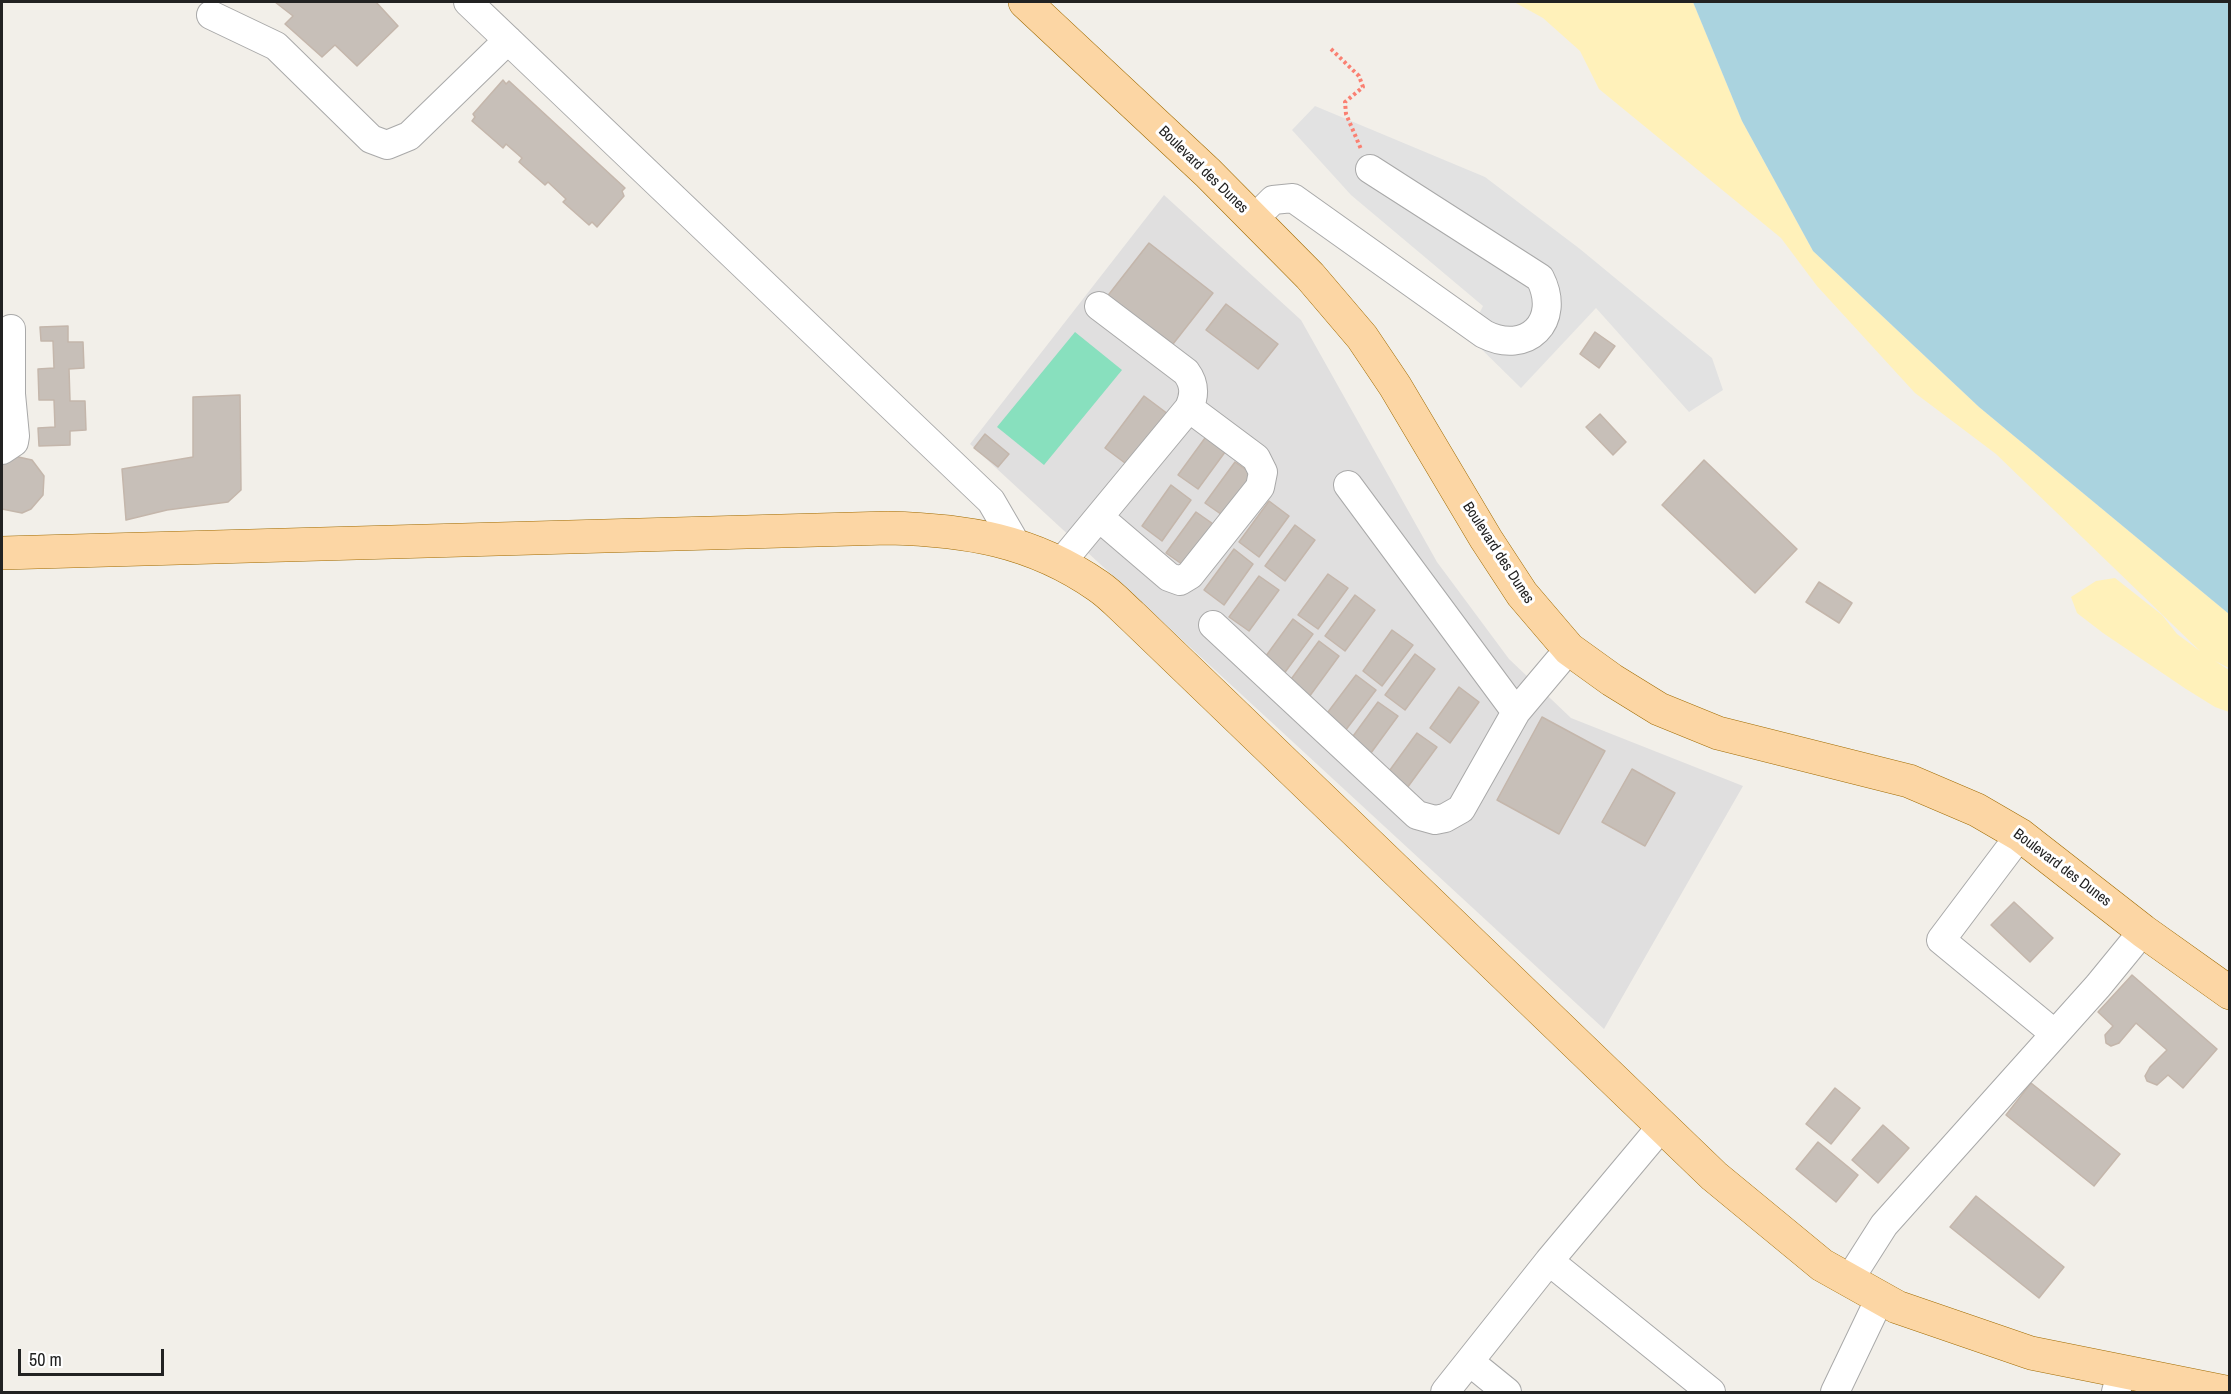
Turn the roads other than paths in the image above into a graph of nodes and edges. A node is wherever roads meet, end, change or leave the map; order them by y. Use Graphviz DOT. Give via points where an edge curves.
graph roads {
  1 [pos="468,2"];
  2 [pos="1025,2"];
  3 [pos="211,15"];
  4 [pos="508,39"];
  5 [pos="1370,169"];
  6 [pos="1254,219"];
  7 [pos="1099,306"];
  8 [pos="11,329"];
  9 [pos="1189,408"];
  10 [pos="2,450"];
  11 [pos="1348,485"];
  12 [pos="1100,518"];
  13 [pos="1016,544"];
  14 [pos="2,553"];
  15 [pos="1060,564"];
  16 [pos="1213,626"];
  17 [pos="1569,650"];
  18 [pos="1516,712"];
  19 [pos="2020,835"];
  20 [pos="2144,931"];
  21 [pos="2229,993"];
  22 [pos="2055,1034"];
  23 [pos="1662,1126"];
  24 [pos="1549,1261"];
  25 [pos="1849,1280"];
  26 [pos="1881,1298"];
  27 [pos="1470,1362"];
  28 [pos="2119,1381"];
  29 [pos="1445,1392"];
  30 [pos="1507,1392"];
  31 [pos="1710,1392"];
  32 [pos="1835,1392"];
  33 [pos="2225,1392"];
  1 -- 4 [label="street"];
  2 -- 6 [label="main road, Boulevard des Dunes"];
  3 -- 4 [label="street" via="276,46 371,139 387,145 409,136"];
  4 -- 13 [label="street" via="991,501"];
  5 -- 6 [label="street" via="1540,278 1548,305 1537,331 1511,342 1497,341 1484,334 1293,198 1273,200"];
  6 -- 17 [label="main road, Boulevard des Dunes" via="1362,337 1485,539 1522,594"];
  7 -- 9 [label="street" via="1186,372 1194,390"];
  8 -- 10 [label="street" via="15,436 14,442"];
  9 -- 12 [label="street"];
  9 -- 12 [label="street" via="1256,458 1263,472 1260,487 1190,575 1180,580 1169,577"];
  11 -- 18 [label="street"];
  12 -- 15 [label="street"];
  13 -- 14 [label="main road" via="934,530 888,528"];
  13 -- 15 [label="main road"];
  15 -- 23 [label="main road" via="1098,586 1132,616"];
  16 -- 18 [label="street" via="1417,815 1426,818 1445,818 1461,809"];
  17 -- 18 [label="street"];
  17 -- 19 [label="main road, Boulevard des Dunes" via="1659,709 1718,734 1909,781 1977,810"];
  19 -- 20 [label="main road, Boulevard des Dunes"];
  19 -- 22 [label="street" via="1941,940"];
  20 -- 21 [label="main road, Boulevard des Dunes"];
  20 -- 22 [label="street"];
  22 -- 25 [label="street" via="1884,1226"];
  23 -- 24 [label="street"];
  23 -- 25 [label="main road" via="1714,1176 1822,1265"];
  24 -- 27 [label="street"];
  24 -- 31 [label="street"];
  25 -- 26 [label="main road"];
  26 -- 28 [label="main road" via="1897,1307"];
  26 -- 32 [label="street"];
  27 -- 29 [label="street"];
  27 -- 30 [label="street"];
  28 -- 33 [label="main road"];
}
